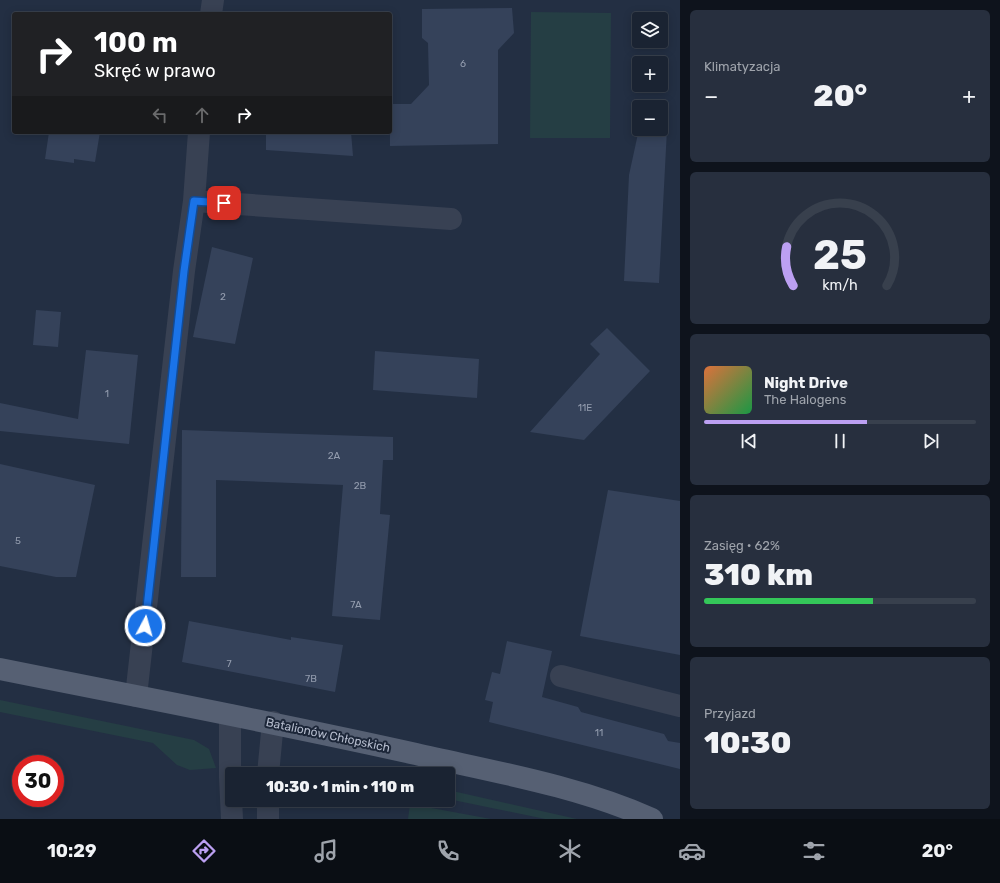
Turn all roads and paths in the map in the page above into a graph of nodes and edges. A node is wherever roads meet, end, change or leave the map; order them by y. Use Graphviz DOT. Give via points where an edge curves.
graph roads {
  1 [pos="213,0"];
  2 [pos="212,12"];
  3 [pos="199,134"];
  4 [pos="194,201"];
  5 [pos="451,220"];
  6 [pos="0,669"];
  7 [pos="561,676"];
  8 [pos="136,696"];
  9 [pos="680,706"];
  10 [pos="230,715"];
  11 [pos="272,722"];
  12 [pos="269,767"];
  13 [pos="268,807"];
  14 [pos="232,819"];
  15 [pos="268,819"];
  16 [pos="652,819"];
  1 -- 2 [label="street"];
  3 -- 4 [label="street"];
  4 -- 5 [label="street"];
  4 -- 8 [label="street"];
  6 -- 8 [label="main road, Batalionów Chłopskich"];
  7 -- 9 [label="street"];
  8 -- 10 [label="main road, Batalionów Chłopskich"];
  10 -- 11 [label="main road, Batalionów Chłopskich"];
  10 -- 14 [label="street"];
  11 -- 12 [label="street"];
  11 -- 16 [label="main road, Batalionów Chłopskich" via="508,774 600,798"];
  13 -- 15 [label="street"];
}
